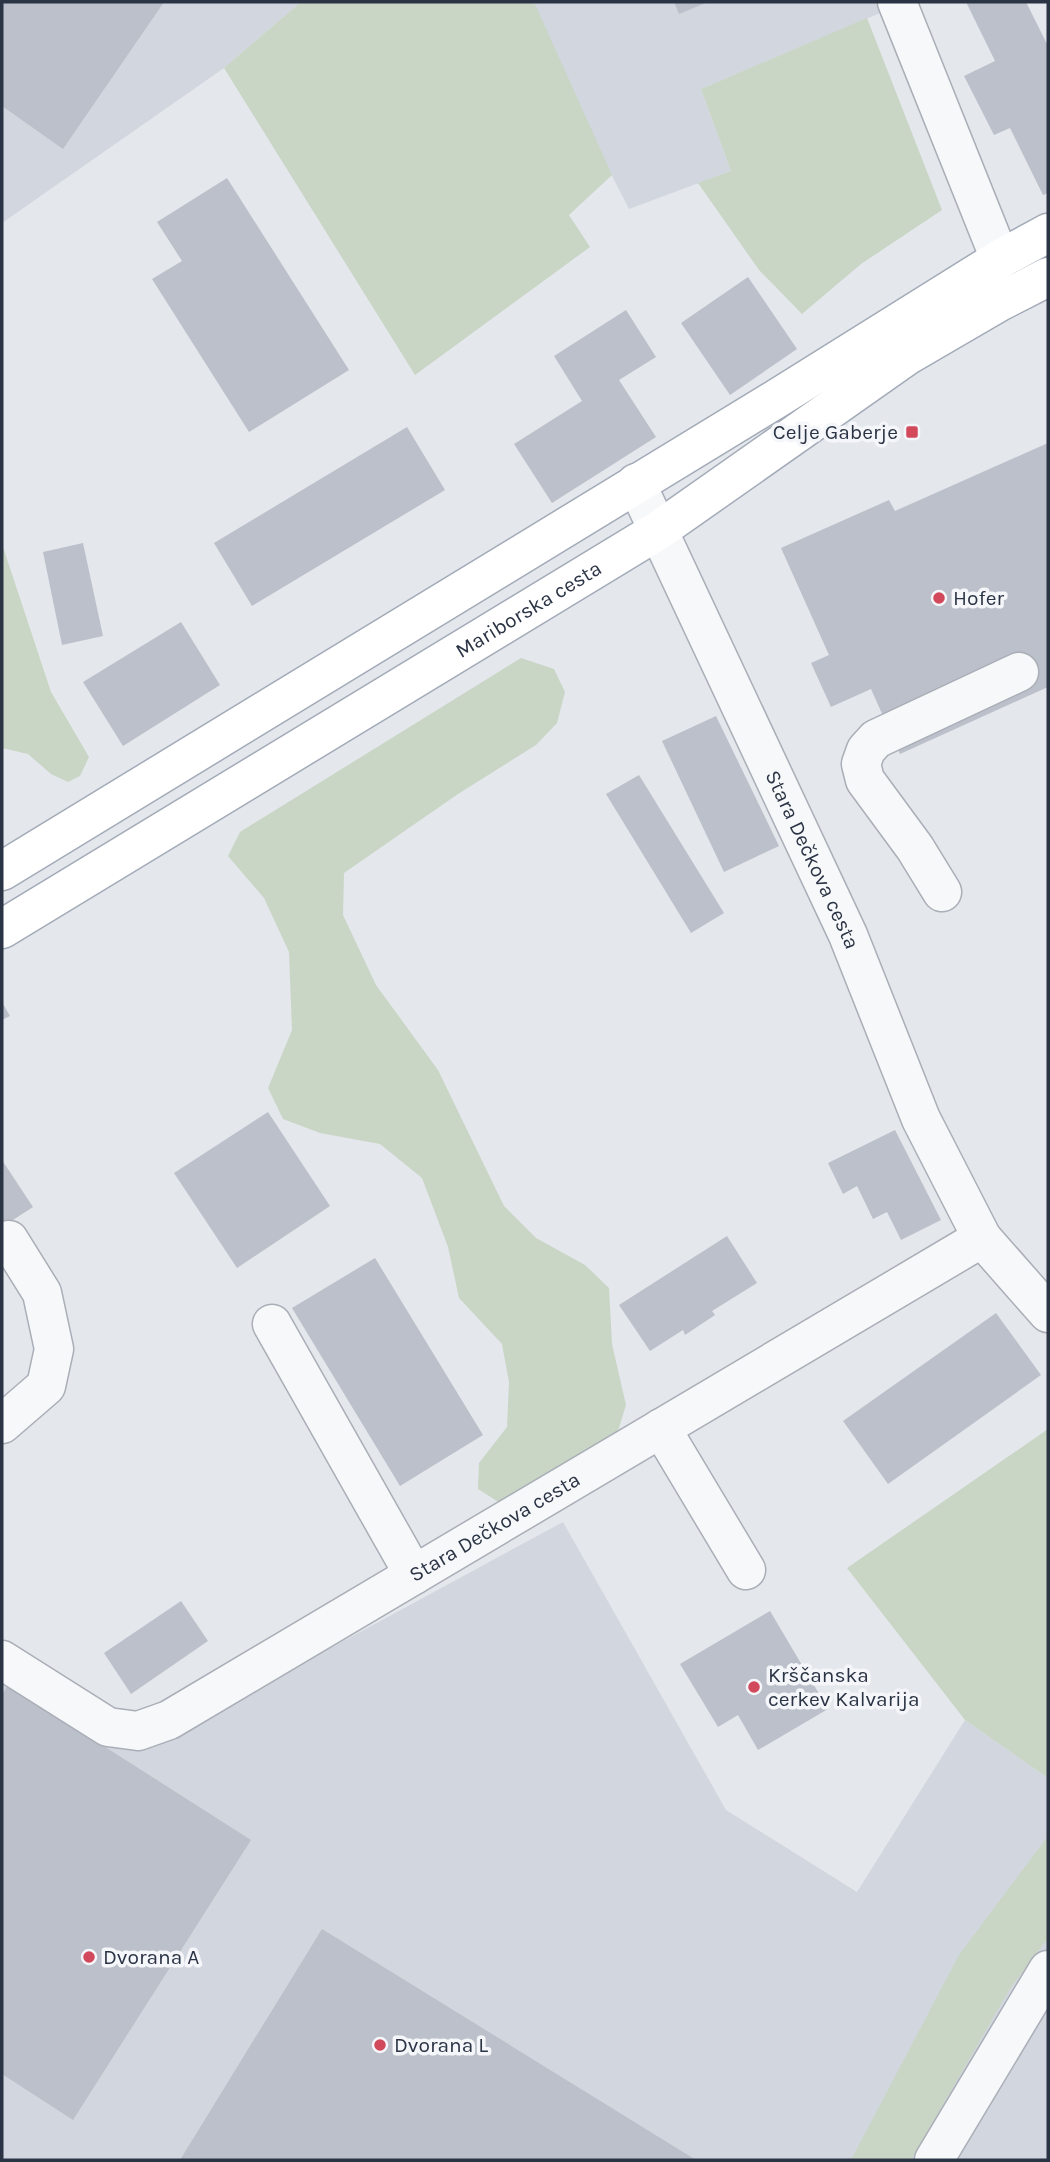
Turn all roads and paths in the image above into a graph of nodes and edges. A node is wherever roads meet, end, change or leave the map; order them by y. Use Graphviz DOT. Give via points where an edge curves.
graph roads {
  1 [pos="897,2"];
  2 [pos="1048,233"];
  3 [pos="1000,258"];
  4 [pos="1048,277"];
  5 [pos="636,483"];
  6 [pos="659,530"];
  7 [pos="1019,672"];
  8 [pos="2,871"];
  9 [pos="942,892"];
  10 [pos="2,929"];
  11 [pos="982,1238"];
  12 [pos="9,1241"];
  13 [pos="1048,1313"];
  14 [pos="272,1324"];
  15 [pos="2,1424"];
  16 [pos="661,1428"];
  17 [pos="746,1570"];
  18 [pos="414,1575"];
  19 [pos="2,1660"];
  20 [pos="1048,1970"];
  21 [pos="934,2160"];
  1 -- 3 [label="street"];
  2 -- 3 [label="main road"];
  3 -- 5 [label="main road"];
  4 -- 6 [label="main road, Mariborska cesta" via="908,355"];
  5 -- 6 [label="street, Stara Dečkova cesta"];
  5 -- 8 [label="main road"];
  6 -- 10 [label="main road, Mariborska cesta"];
  6 -- 11 [label="street, Stara Dečkova cesta" via="848,935 921,1119"];
  7 -- 9 [label="street" via="876,739 861,764 865,780"];
  11 -- 13 [label="street, Stara Dečkova cesta"];
  11 -- 16 [label="street, Stara Dečkova cesta"];
  12 -- 15 [label="street" via="42,1293 54,1349 46,1386"];
  14 -- 18 [label="street"];
  16 -- 17 [label="street"];
  16 -- 18 [label="street, Stara Dečkova cesta"];
  18 -- 19 [label="street, Stara Dečkova cesta" via="169,1720 138,1731 108,1727"];
  20 -- 21 [label="street"];
}
